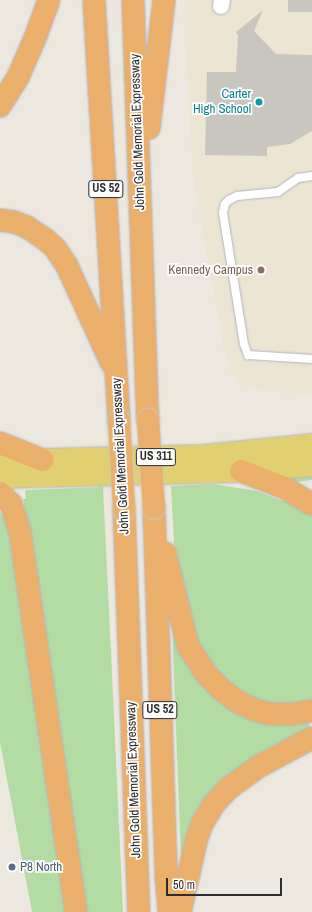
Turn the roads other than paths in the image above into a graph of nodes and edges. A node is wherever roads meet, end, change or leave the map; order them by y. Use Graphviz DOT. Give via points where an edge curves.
graph roads {
  1 [pos="49,0"];
  2 [pos="94,0"];
  3 [pos="133,0"];
  4 [pos="164,0"];
  5 [pos="0,106"];
  6 [pos="312,176"];
  7 [pos="141,217"];
  8 [pos="0,220"];
  9 [pos="312,359"];
  10 [pos="117,378"];
  11 [pos="0,443"];
  12 [pos="312,445"];
  13 [pos="43,460"];
  14 [pos="0,461"];
  15 [pos="312,465"];
  16 [pos="241,471"];
  17 [pos="0,477"];
  18 [pos="0,493"];
  19 [pos="312,504"];
  20 [pos="154,508"];
  21 [pos="312,711"];
  22 [pos="312,738"];
  23 [pos="76,912"];
  24 [pos="139,912"];
  25 [pos="169,912"];
  26 [pos="180,912"];
  1 -- 5 [label="highway" via="18,77"];
  2 -- 10 [label="highway, John Gold Memorial Expressway / US 52"];
  3 -- 7 [label="highway, John Gold Memorial Expressway / US 52"];
  4 -- 7 [label="highway" via="154,73"];
  6 -- 9 [label="lane" via="298,178 278,192 237,196 225,204 223,213 244,344 248,355"];
  7 -- 20 [label="highway, John Gold Memorial Expressway / US 52, bridge" via="148,420"];
  8 -- 10 [label="highway" via="27,227 55,248 82,297"];
  10 -- 24 [label="highway, John Gold Memorial Expressway / US 52, bridge"];
  11 -- 13 [label="highway"];
  12 -- 13 [label="main road, US 311" via="203,456"];
  13 -- 14 [label="main road, US 311"];
  15 -- 16 [label="main road, US 311"];
  16 -- 17 [label="main road, US 311"];
  16 -- 19 [label="highway" via="284,488"];
  18 -- 23 [label="highway" via="11,504 20,532"];
  20 -- 21 [label="highway" via="188,646 207,675 238,702 255,710 271,714"];
  20 -- 25 [label="highway, John Gold Memorial Expressway / US 52"];
  22 -- 26 [label="highway" via="258,768 229,788 214,804 197,838"];
}
